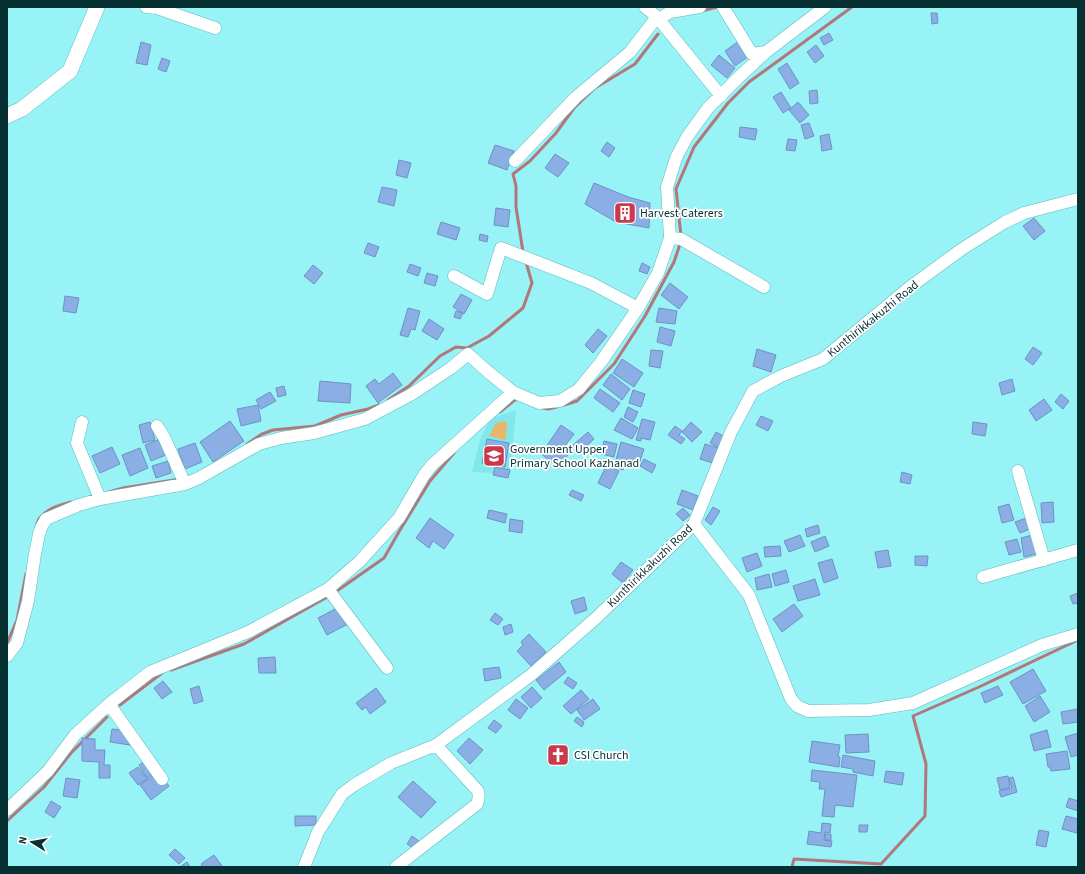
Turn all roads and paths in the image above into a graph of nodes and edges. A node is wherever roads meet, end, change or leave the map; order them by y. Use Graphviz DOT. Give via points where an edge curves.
graph roads {
  1 [pos="97,7"];
  2 [pos="146,7"];
  3 [pos="645,7"];
  4 [pos="700,7"];
  5 [pos="723,7"];
  6 [pos="825,7"];
  7 [pos="658,18"];
  8 [pos="215,28"];
  9 [pos="766,52"];
  10 [pos="721,96"];
  11 [pos="7,116"];
  12 [pos="515,161"];
  13 [pos="1078,199"];
  14 [pos="670,238"];
  15 [pos="454,276"];
  16 [pos="764,287"];
  17 [pos="638,308"];
  18 [pos="516,394"];
  19 [pos="82,422"];
  20 [pos="157,426"];
  21 [pos="1018,471"];
  22 [pos="185,484"];
  23 [pos="100,499"];
  24 [pos="694,524"];
  25 [pos="1078,550"];
  26 [pos="1044,560"];
  27 [pos="983,577"];
  28 [pos="328,589"];
  29 [pos="1078,634"];
  30 [pos="7,656"];
  31 [pos="387,668"];
  32 [pos="109,704"];
  33 [pos="436,745"];
  34 [pos="162,779"];
  35 [pos="7,810"];
  36 [pos="304,867"];
  37 [pos="396,867"];
  1 -- 11 [label="street" via="70,71 22,109"];
  2 -- 8 [label="street"];
  3 -- 7 [label="street"];
  4 -- 7 [label="street" via="670,12"];
  5 -- 9 [label="street" via="752,54"];
  6 -- 9 [label="street"];
  7 -- 10 [label="street"];
  7 -- 12 [label="street" via="630,52 576,97"];
  9 -- 10 [label="street"];
  10 -- 14 [label="street" via="708,108 691,131 676,158 666,187"];
  13 -- 24 [label="street, Kunthirikkakuzhi Road" via="1024,213 1005,222 910,287 823,359 781,376 753,391 731,432"];
  14 -- 16 [label="street" via="681,239"];
  14 -- 17 [label="street" via="658,273"];
  15 -- 17 [label="street" via="487,294 501,248 591,283"];
  17 -- 18 [label="street" via="579,389 560,401 548,403 539,403"];
  18 -- 22 [label="street" via="468,354 412,394 365,419 259,444"];
  18 -- 28 [label="street" via="432,465 399,518 358,562"];
  19 -- 23 [label="street" via="77,443"];
  20 -- 22 [label="street"];
  21 -- 26 [label="street"];
  22 -- 23 [label="street"];
  23 -- 30 [label="street" via="51,516 43,523 35,554 28,602 17,643"];
  24 -- 29 [label="street" via="749,595 791,699 797,706 808,711 869,710 913,703 1042,645"];
  24 -- 33 [label="street, Kunthirikkakuzhi Road" via="596,618 531,675"];
  25 -- 26 [label="street"];
  26 -- 27 [label="street"];
  28 -- 31 [label="street"];
  28 -- 32 [label="street" via="248,632 150,672"];
  32 -- 34 [label="street"];
  32 -- 35 [label="street" via="75,735 48,771"];
  33 -- 36 [label="street, Kunthirikkakuzhi Road" via="391,763 342,794 318,832"];
  33 -- 37 [label="street" via="478,791 478,801"];
}
